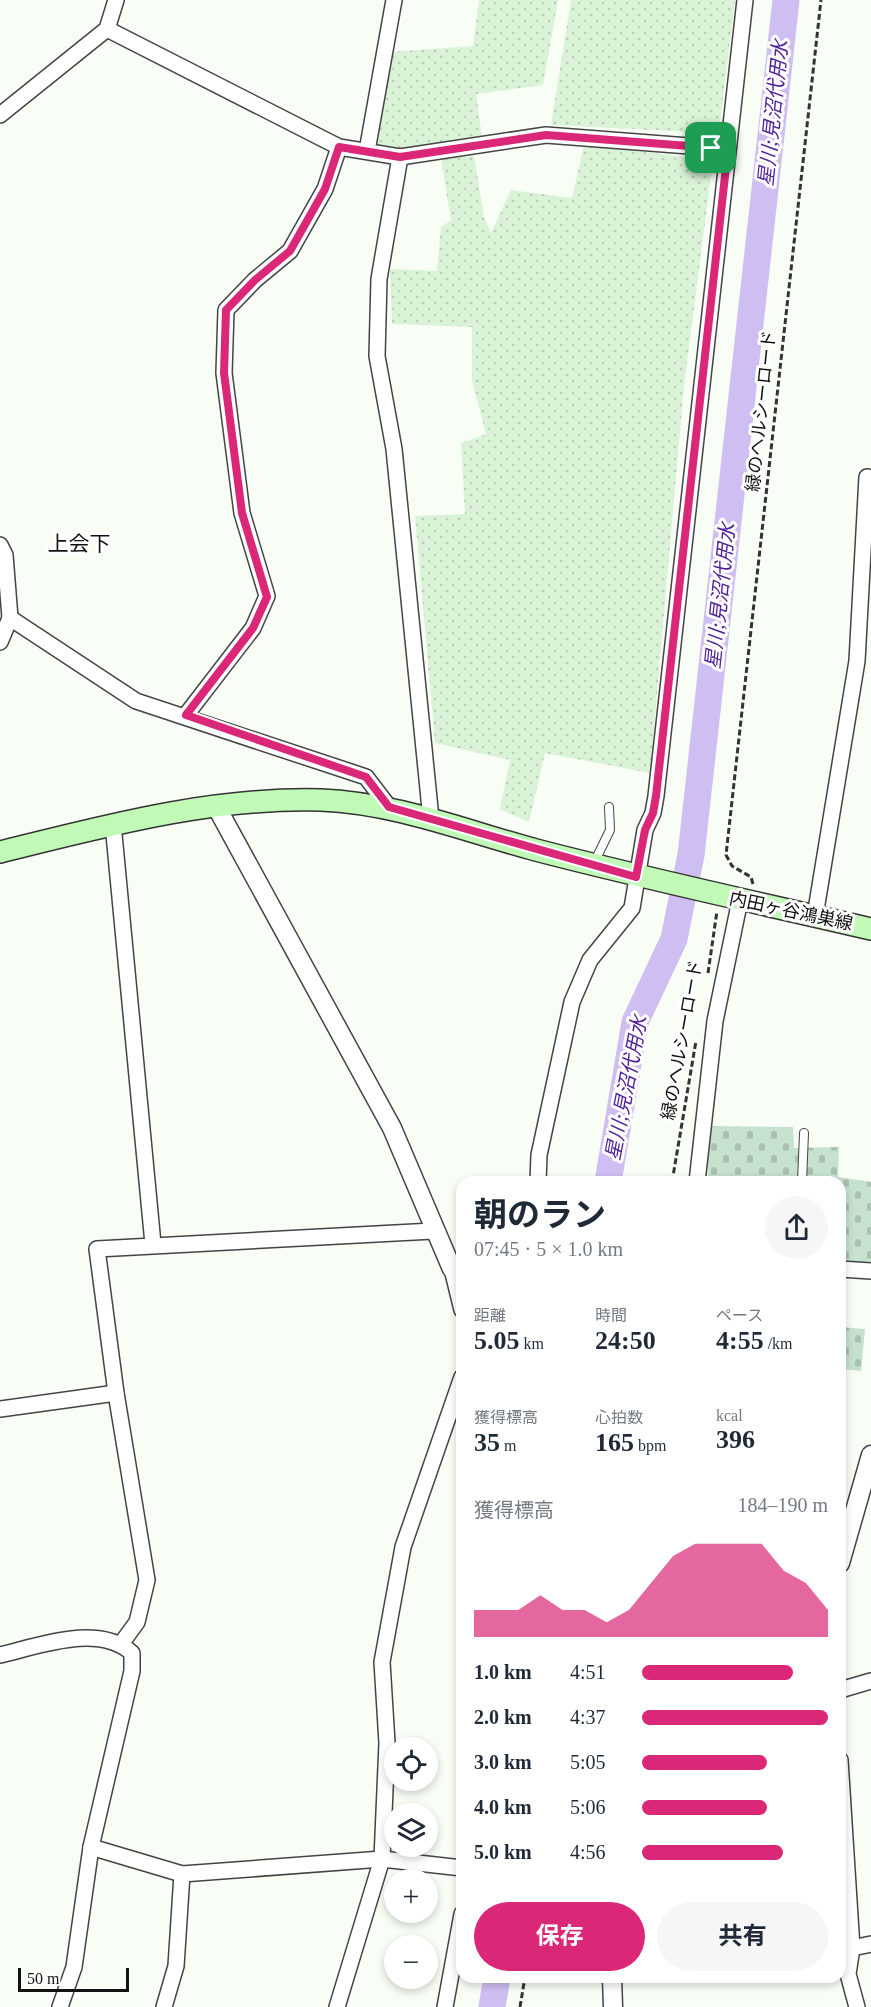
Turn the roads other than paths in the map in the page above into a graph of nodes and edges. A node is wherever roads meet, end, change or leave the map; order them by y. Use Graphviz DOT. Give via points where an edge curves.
graph roads {
  1 [pos="116,0"];
  2 [pos="394,0"];
  3 [pos="745,0"];
  4 [pos="107,29"];
  5 [pos="0,115"];
  6 [pos="339,147"];
  7 [pos="728,149"];
  8 [pos="367,151"];
  9 [pos="400,157"];
  10 [pos="871,478"];
  11 [pos="0,545"];
  12 [pos="867,559"];
  13 [pos="10,618"];
  14 [pos="0,642"];
  15 [pos="864,662"];
  16 [pos="186,715"];
  17 [pos="216,806"];
  18 [pos="389,807"];
  19 [pos="609,807"];
  20 [pos="431,819"];
  21 [pos="113,824"];
  22 [pos="0,852"];
  23 [pos="593,864"];
  24 [pos="636,877"];
  25 [pos="747,892"];
  26 [pos="815,916"];
  27 [pos="871,929"];
  28 [pos="804,1132"];
  29 [pos="538,1176"];
  30 [pos="698,1176"];
  31 [pos="802,1176"];
  32 [pos="433,1231"];
  33 [pos="153,1244"];
  34 [pos="452,1269"];
  35 [pos="846,1269"];
  36 [pos="871,1271"];
  37 [pos="456,1285"];
  38 [pos="116,1393"];
  39 [pos="456,1394"];
  40 [pos="0,1409"];
  41 [pos="871,1455"];
  42 [pos="846,1542"];
  43 [pos="122,1644"];
  44 [pos="0,1655"];
  45 [pos="871,1681"];
  46 [pos="846,1688"];
  47 [pos="91,1847"];
  48 [pos="382,1859"];
  49 [pos="456,1867"];
  50 [pos="182,1874"];
  51 [pos="846,1936"];
  52 [pos="871,1944"];
  53 [pos="456,1947"];
  54 [pos="847,1957"];
  55 [pos="612,1983"];
  56 [pos="60,2007"];
  57 [pos="164,2007"];
  58 [pos="337,2007"];
  59 [pos="445,2007"];
  60 [pos="613,2007"];
  61 [pos="857,2007"];
  1 -- 4 [label="street"];
  2 -- 8 [label="street"];
  3 -- 7 [label="street"];
  4 -- 5 [label="street"];
  4 -- 6 [label="street"];
  6 -- 8 [label="street"];
  6 -- 16 [label="street" via="325,189 290,251 226,310 224,373 242,513 267,597 253,628"];
  7 -- 9 [label="street" via="546,135"];
  7 -- 24 [label="street" via="656,796"];
  8 -- 9 [label="street"];
  9 -- 20 [label="street" via="379,279 377,356 394,449"];
  10 -- 12 [label="street" via="867,477"];
  11 -- 13 [label="street" via="5,555"];
  12 -- 15 [label="street"];
  13 -- 14 [label="street"];
  13 -- 16 [label="street" via="136,701"];
  15 -- 26 [label="street"];
  16 -- 18 [label="street" via="366,777"];
  17 -- 18 [label="main road, 内田ヶ谷鴻巣線" via="322,800"];
  17 -- 21 [label="main road, 内田ヶ谷鴻巣線"];
  17 -- 32 [label="street" via="392,1128"];
  18 -- 20 [label="main road, 内田ヶ谷鴻巣線"];
  19 -- 23 [label="lane" via="610,830"];
  20 -- 23 [label="main road, 内田ヶ谷鴻巣線"];
  21 -- 22 [label="main road, 内田ヶ谷鴻巣線"];
  21 -- 33 [label="street"];
  23 -- 24 [label="main road, 内田ヶ谷鴻巣線"];
  24 -- 25 [label="main road, 内田ヶ谷鴻巣線" via="715,900"];
  24 -- 29 [label="street" via="632,908 587,965 572,1002 539,1155"];
  25 -- 26 [label="main road, 内田ヶ谷鴻巣線"];
  25 -- 30 [label="street" via="715,1021"];
  26 -- 27 [label="main road, 内田ヶ谷鴻巣線"];
  28 -- 31 [label="lane"];
  32 -- 33 [label="street"];
  32 -- 34 [label="street"];
  33 -- 38 [label="street" via="97,1249"];
  34 -- 37 [label="street"];
  35 -- 36 [label="street"];
  38 -- 40 [label="street"];
  38 -- 43 [label="street" via="147,1580 137,1622"];
  39 -- 48 [label="street" via="403,1547 382,1662 387,1743"];
  41 -- 42 [label="street"];
  43 -- 44 [label="street" via="102,1638 59,1642"];
  43 -- 47 [label="street" via="132,1653 132,1671"];
  45 -- 46 [label="street"];
  47 -- 50 [label="street"];
  47 -- 56 [label="street" via="74,1967"];
  48 -- 49 [label="street"];
  48 -- 50 [label="street"];
  48 -- 58 [label="street"];
  50 -- 57 [label="street" via="176,1966"];
  51 -- 54 [label="street"];
  52 -- 54 [label="street"];
  53 -- 59 [label="street"];
  54 -- 61 [label="street"];
  55 -- 60 [label="street"];
}
